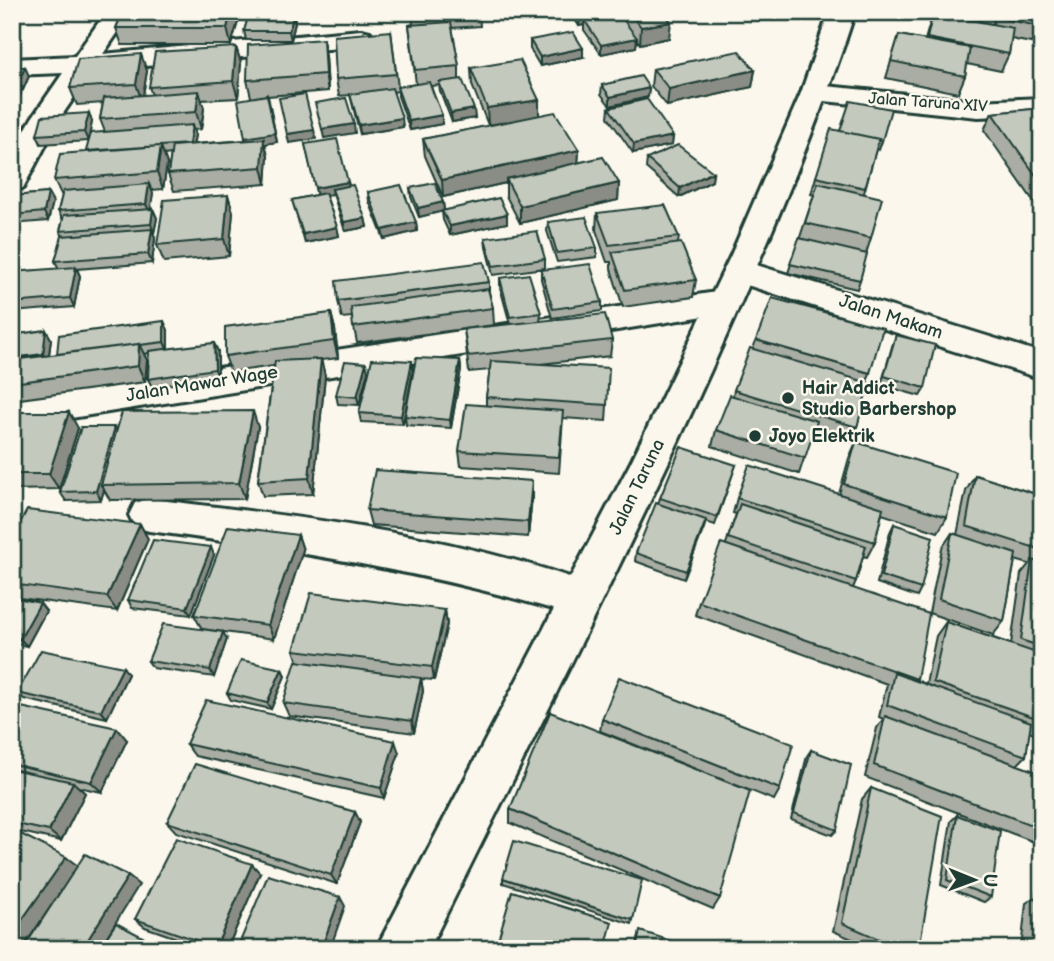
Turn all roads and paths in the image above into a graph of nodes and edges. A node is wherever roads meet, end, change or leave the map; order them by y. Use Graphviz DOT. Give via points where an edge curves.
graph roads {
  1 [pos="118,12"];
  2 [pos="842,12"];
  3 [pos="361,38"];
  4 [pos="83,64"];
  5 [pos="12,67"];
  6 [pos="815,93"];
  7 [pos="1042,106"];
  8 [pos="12,181"];
  9 [pos="731,287"];
  10 [pos="1042,366"];
  11 [pos="12,411"];
  12 [pos="149,514"];
  13 [pos="580,599"];
  14 [pos="402,949"];
  1 -- 4 [label="street"];
  2 -- 6 [label="street, Jalan Taruna"];
  3 -- 4 [label="street"];
  4 -- 5 [label="street"];
  4 -- 8 [label="street" via="46,118"];
  6 -- 7 [label="street, Jalan Taruna XIV" via="978,109"];
  6 -- 9 [label="street, Jalan Taruna"];
  9 -- 10 [label="street, Jalan Makam"];
  9 -- 11 [label="street, Jalan Mawar Wage"];
  9 -- 13 [label="street, Jalan Taruna" via="648,467"];
  12 -- 13 [label="street" via="400,552 514,578"];
  13 -- 14 [label="street, Jalan Taruna"];
}
